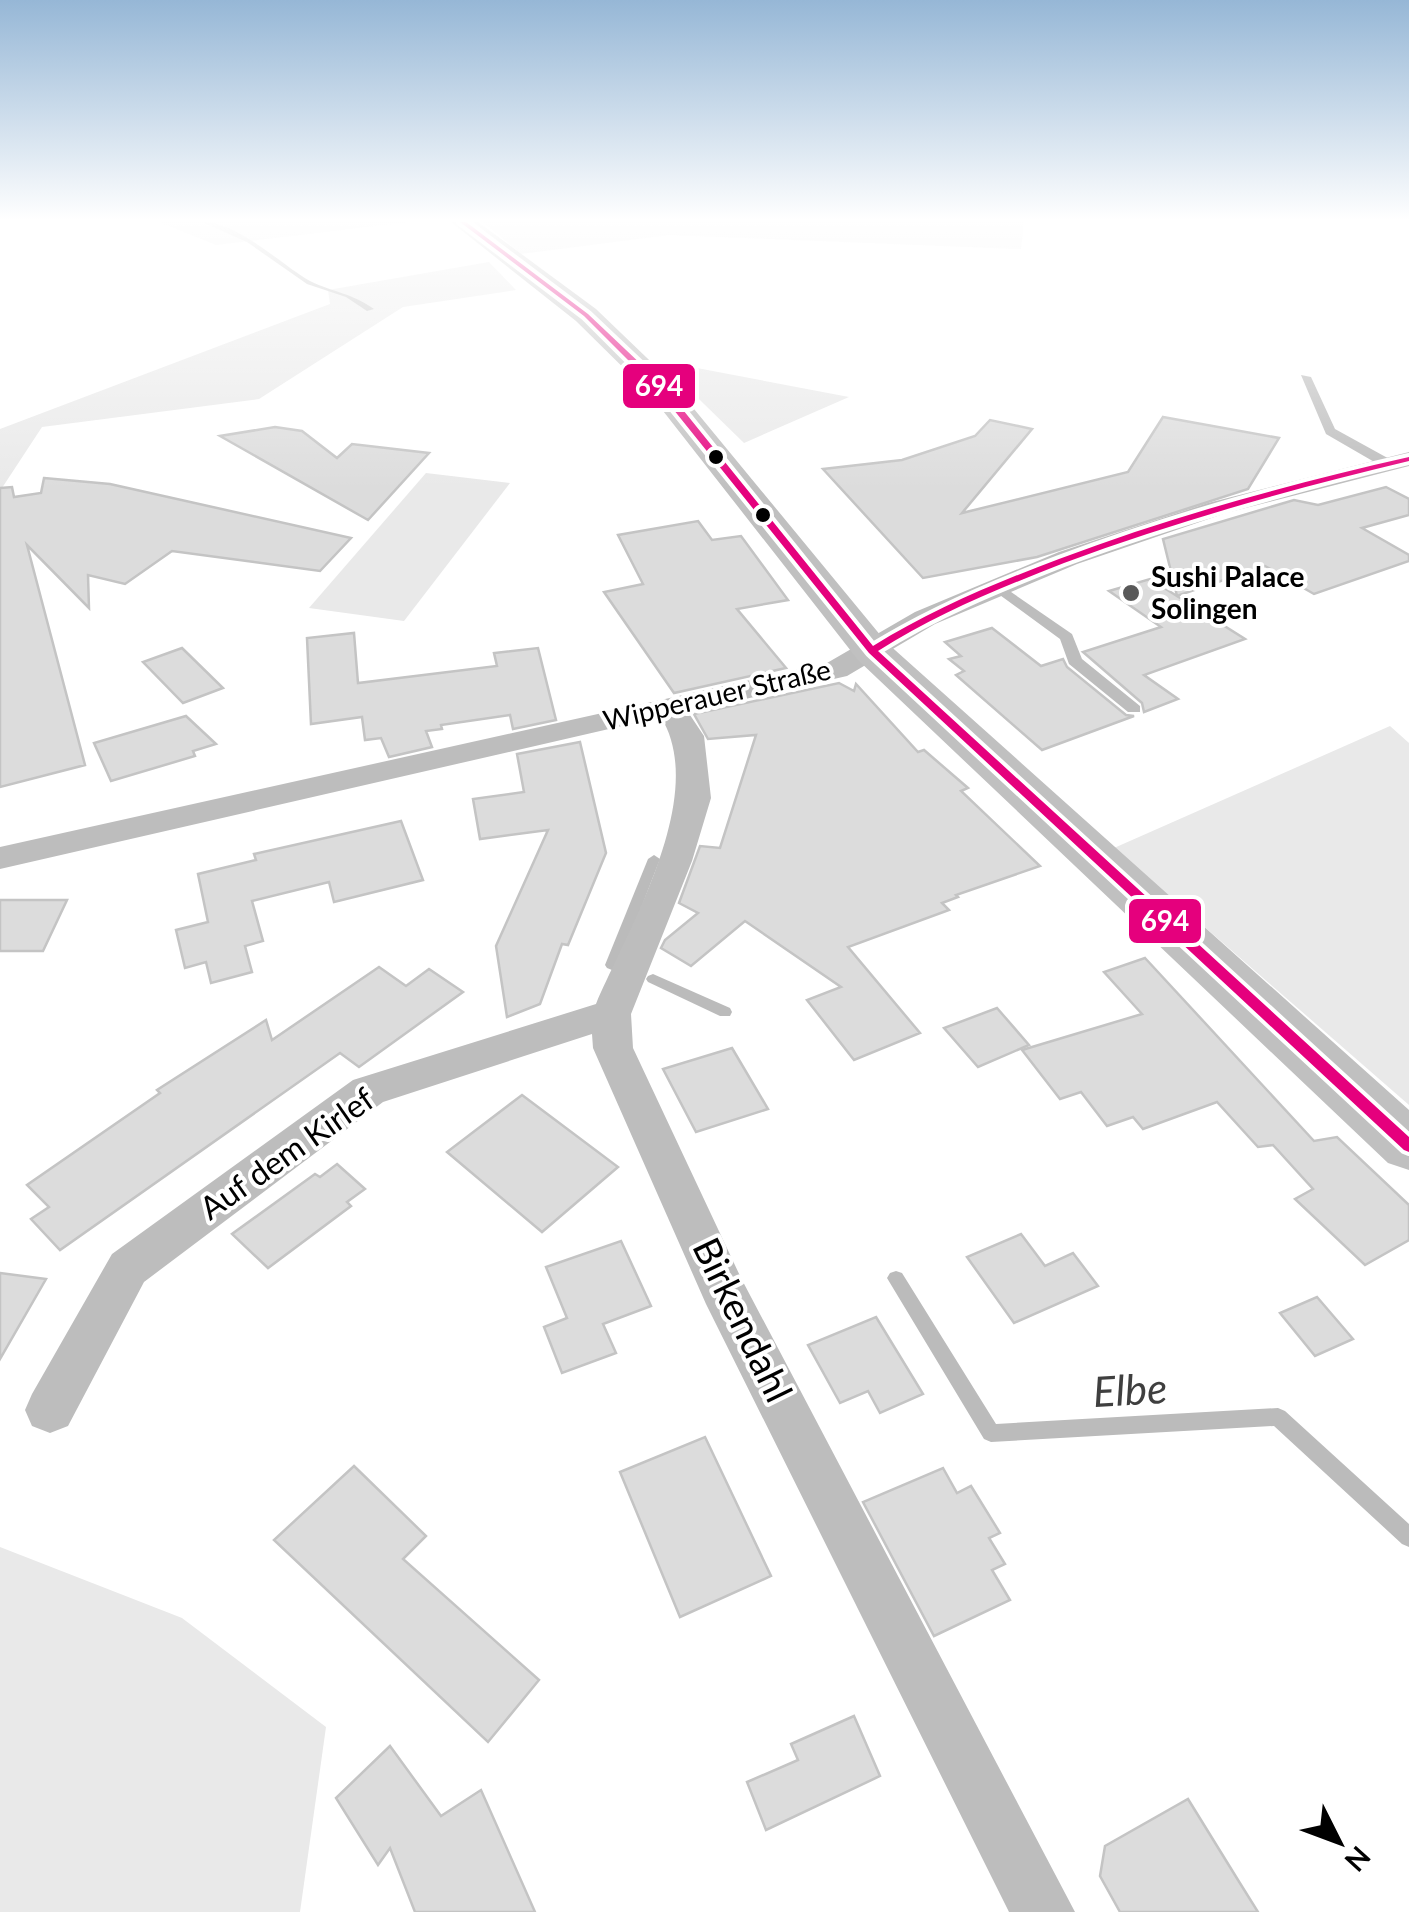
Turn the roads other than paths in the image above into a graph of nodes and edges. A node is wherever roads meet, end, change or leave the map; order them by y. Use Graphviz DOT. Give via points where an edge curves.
graph roads {
  1 [pos="581,311"];
  2 [pos="1305,377"];
  3 [pos="1402,462"];
  4 [pos="998,586"];
  5 [pos="872,652"];
  6 [pos="669,706"];
  7 [pos="1134,709"];
  8 [pos="0,858"];
  9 [pos="610,1014"];
  10 [pos="1409,1146"];
  11 [pos="50,1410"];
  12 [pos="1044,1912"];
  1 -- 5 [label="main road" via="660,387"];
  2 -- 3 [label="lane" via="1330,431"];
  3 -- 4 [label="street, Wipperauer Straße" via="1217,508"];
  4 -- 5 [label="street, Wipperauer Straße" via="907,626"];
  4 -- 7 [label="lane" via="1067,637 1075,660"];
  5 -- 6 [label="street, Wipperauer Straße" via="837,670"];
  5 -- 10 [label="main road"];
  6 -- 8 [label="street, Wipperauer Straße"];
  6 -- 9 [label="street" via="688,736 694,798"];
  9 -- 11 [label="street, Auf dem Kirlef" via="368,1091 128,1268"];
  9 -- 12 [label="street, Birkendahl" via="613,1048 723,1290"];
}
